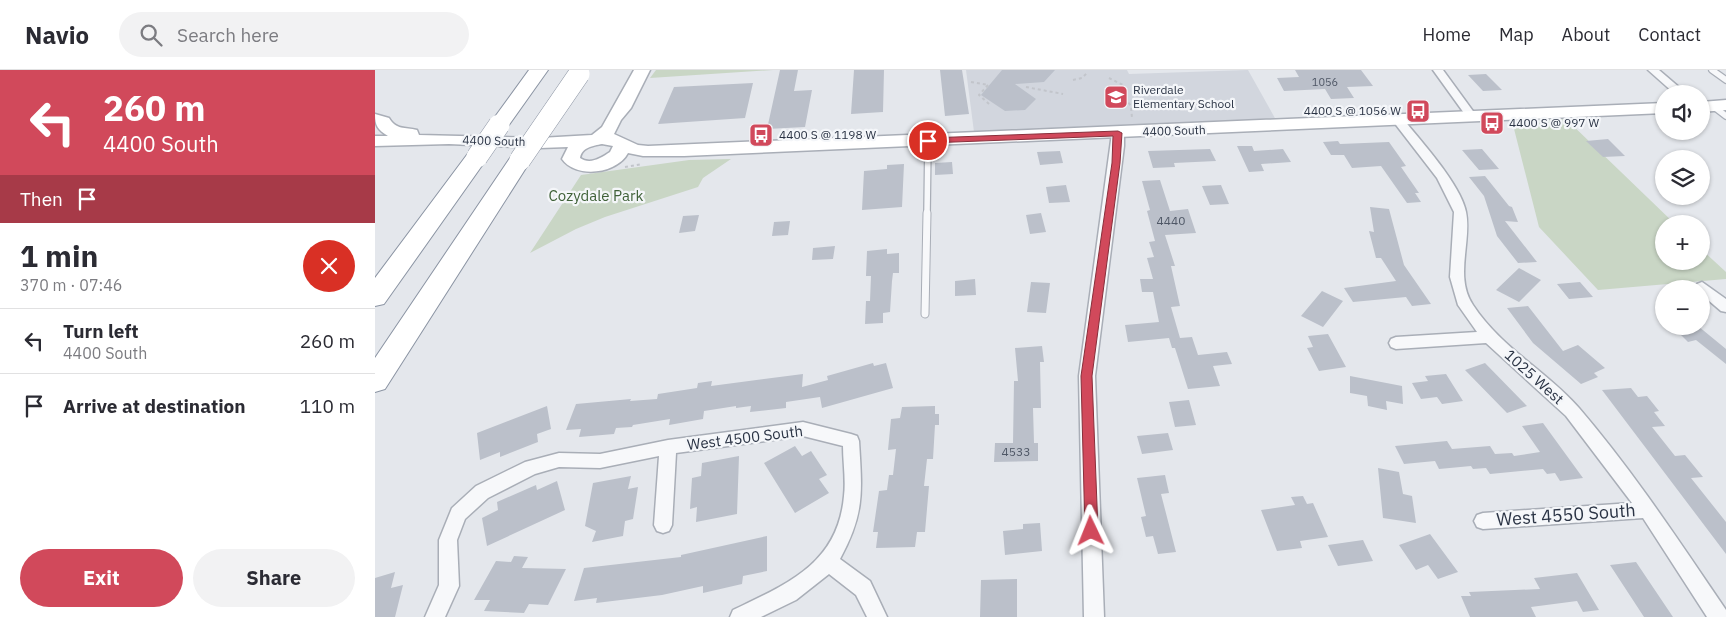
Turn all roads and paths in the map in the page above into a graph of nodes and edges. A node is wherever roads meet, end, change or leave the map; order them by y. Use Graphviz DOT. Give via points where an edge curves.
graph roads {
  1 [pos="539,70"];
  2 [pos="642,70"];
  3 [pos="1438,70"];
  4 [pos="1653,70"];
  5 [pos="1712,70"];
  6 [pos="581,72"];
  7 [pos="1087,73"];
  8 [pos="1109,78"];
  9 [pos="1073,80"];
  10 [pos="1726,80"];
  11 [pos="971,82"];
  12 [pos="1036,82"];
  13 [pos="1671,85"];
  14 [pos="1026,86"];
  15 [pos="1037,89"];
  16 [pos="1063,94"];
  17 [pos="990,104"];
  18 [pos="1713,106"];
  19 [pos="623,108"];
  20 [pos="1655,108"];
  21 [pos="1726,116"];
  22 [pos="1473,118"];
  23 [pos="1399,121"];
  24 [pos="1123,128"];
  25 [pos="377,131"];
  26 [pos="593,140"];
  27 [pos="928,141"];
  28 [pos="540,142"];
  29 [pos="621,144"];
  30 [pos="684,151"];
  31 [pos="572,153"];
  32 [pos="604,163"];
  33 [pos="1710,294"];
  34 [pos="375,297"];
  35 [pos="1726,307"];
  36 [pos="925,314"];
  37 [pos="1489,337"];
  38 [pos="1396,343"];
  39 [pos="375,381"];
  40 [pos="668,447"];
  41 [pos="1648,510"];
  42 [pos="1483,521"];
  43 [pos="663,525"];
  44 [pos="829,562"];
  45 [pos="435,617"];
  46 [pos="740,617"];
  47 [pos="877,617"];
  48 [pos="1094,617"];
  49 [pos="1719,617"];
  1 -- 34 [label="highway, bridge"];
  2 -- 19 [label="street"];
  3 -- 22 [label="street"];
  4 -- 13 [label="street"];
  5 -- 10 [label="lane"];
  6 -- 39 [label="highway, bridge" via="519,160"];
  7 -- 9 [label="path"];
  8 -- 24 [label="path" via="1123,85 1124,97 1131,106 1133,117"];
  11 -- 17 [label="path" via="988,84 979,95"];
  12 -- 15 [label="path"];
  14 -- 15 [label="path"];
  15 -- 16 [label="path"];
  18 -- 21 [label="lane"];
  19 -- 26 [label="street" via="613,119 609,131"];
  19 -- 29 [label="street" via="627,117 619,133"];
  20 -- 22 [label="street, 4400 South"];
  22 -- 23 [label="street, 4400 South"];
  23 -- 24 [label="street, 4400 South"];
  23 -- 37 [label="street, 1025 West" via="1443,177 1460,212 1457,277 1465,305"];
  24 -- 27 [label="street, 4400 South"];
  24 -- 48 [label="street" via="1087,376"];
  25 -- 28 [label="street, 4400 South" via="449,139"];
  26 -- 28 [label="street"];
  26 -- 29 [label="street" via="611,139"];
  26 -- 31 [label="street"];
  27 -- 30 [label="street, 4400 South"];
  27 -- 36 [label="lane"];
  28 -- 31 [label="street"];
  29 -- 30 [label="street" via="642,150"];
  29 -- 32 [label="street" via="618,155"];
  30 -- 32 [label="street" via="658,158"];
  31 -- 32 [label="street" via="572,161 578,165"];
  33 -- 35 [label="street"];
  37 -- 38 [label="street"];
  37 -- 41 [label="street, 1025 West" via="1572,411"];
  40 -- 43 [label="street, West 4500 South"];
  40 -- 44 [label="street, West 4500 South" via="803,429 851,441 853,496 846,530"];
  40 -- 45 [label="street, West 4500 South" via="601,461 559,460 531,467 482,492 458,514 448,540 449,586"];
  41 -- 42 [label="street, West 4550 South"];
  41 -- 49 [label="street, 1025 West"];
  44 -- 46 [label="street" via="789,593"];
  44 -- 47 [label="street" via="863,588"];
}
